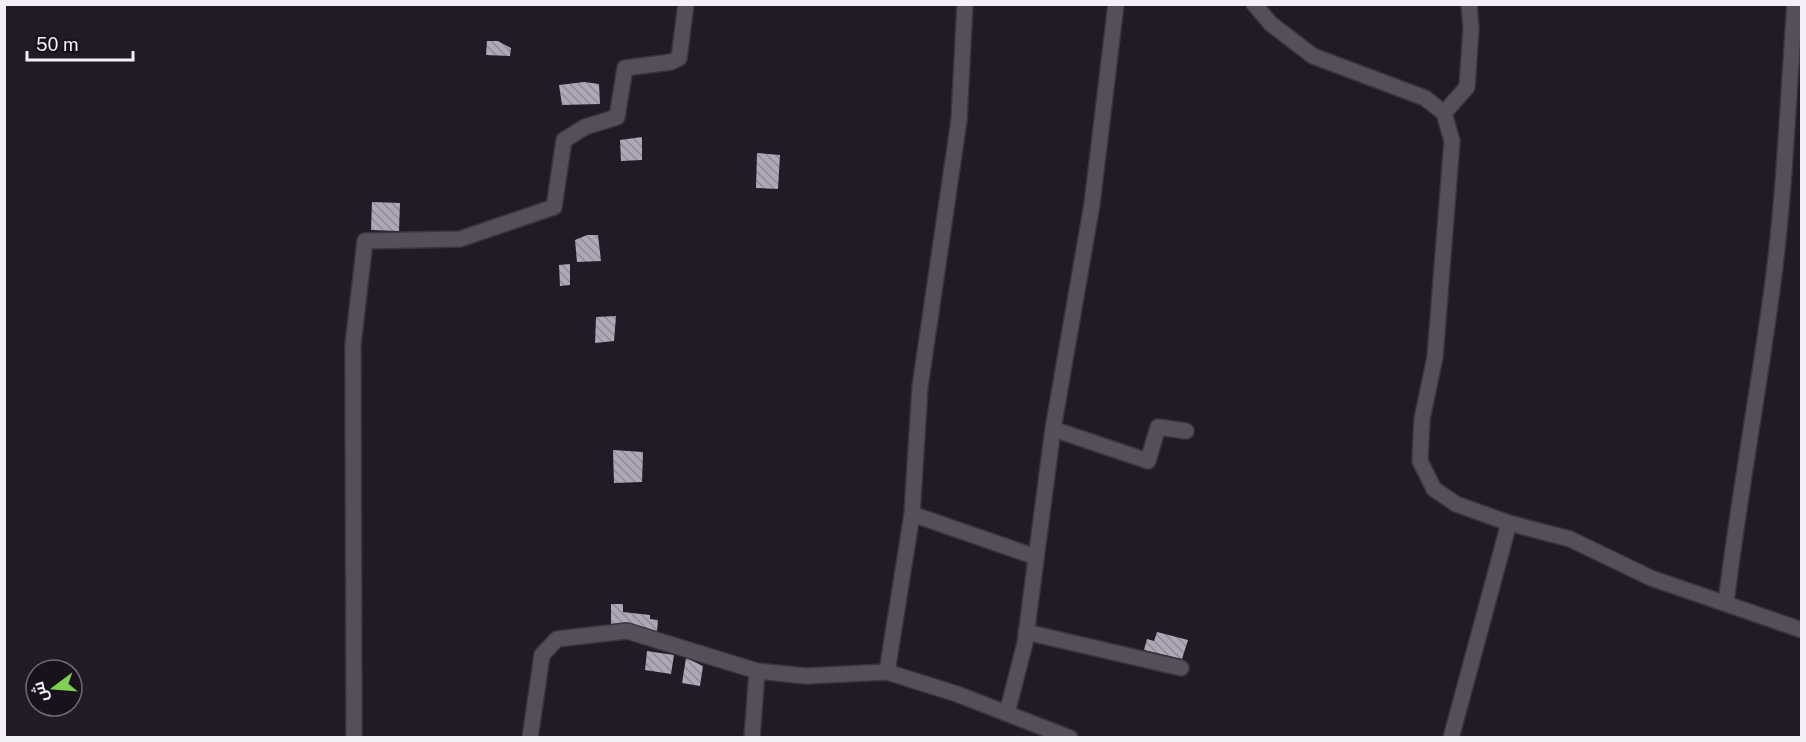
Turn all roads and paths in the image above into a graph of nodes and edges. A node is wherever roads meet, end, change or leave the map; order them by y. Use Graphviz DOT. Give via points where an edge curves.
graph roads {
  1 [pos="686,4"];
  2 [pos="965,4"];
  3 [pos="1116,4"];
  4 [pos="1254,4"];
  5 [pos="1469,4"];
  6 [pos="1795,4"];
  7 [pos="1444,113"];
  8 [pos="1053,429"];
  9 [pos="1186,430"];
  10 [pos="912,514"];
  11 [pos="1509,524"];
  12 [pos="1036,557"];
  13 [pos="1726,603"];
  14 [pos="1802,630"];
  15 [pos="1026,632"];
  16 [pos="1181,668"];
  17 [pos="757,671"];
  18 [pos="888,672"];
  19 [pos="1007,713"];
  20 [pos="354,738"];
  21 [pos="530,738"];
  22 [pos="752,738"];
  23 [pos="1071,738"];
  24 [pos="1451,738"];
  1 -- 20 [label="street" via="679,58 625,68 617,117 585,127 564,140 554,207 460,239 365,241 354,345"];
  2 -- 10 [label="street" via="959,120 920,387"];
  3 -- 8 [label="street" via="1092,204"];
  4 -- 7 [label="street" via="1270,24 1313,56 1425,98"];
  5 -- 7 [label="street" via="1467,87"];
  6 -- 13 [label="street" via="1788,140 1774,271"];
  7 -- 11 [label="street" via="1452,141 1435,357 1422,418 1420,460 1434,489 1456,504"];
  8 -- 9 [label="street" via="1148,461 1158,427"];
  8 -- 12 [label="street"];
  10 -- 12 [label="street"];
  10 -- 18 [label="street"];
  11 -- 13 [label="street" via="1570,539 1651,579"];
  11 -- 24 [label="street"];
  12 -- 15 [label="street"];
  13 -- 14 [label="street"];
  15 -- 16 [label="street"];
  15 -- 19 [label="street"];
  17 -- 18 [label="street" via="806,676"];
  17 -- 21 [label="street" via="627,631 556,639 542,655"];
  17 -- 22 [label="street"];
  18 -- 19 [label="street"];
  19 -- 23 [label="street"];
}
